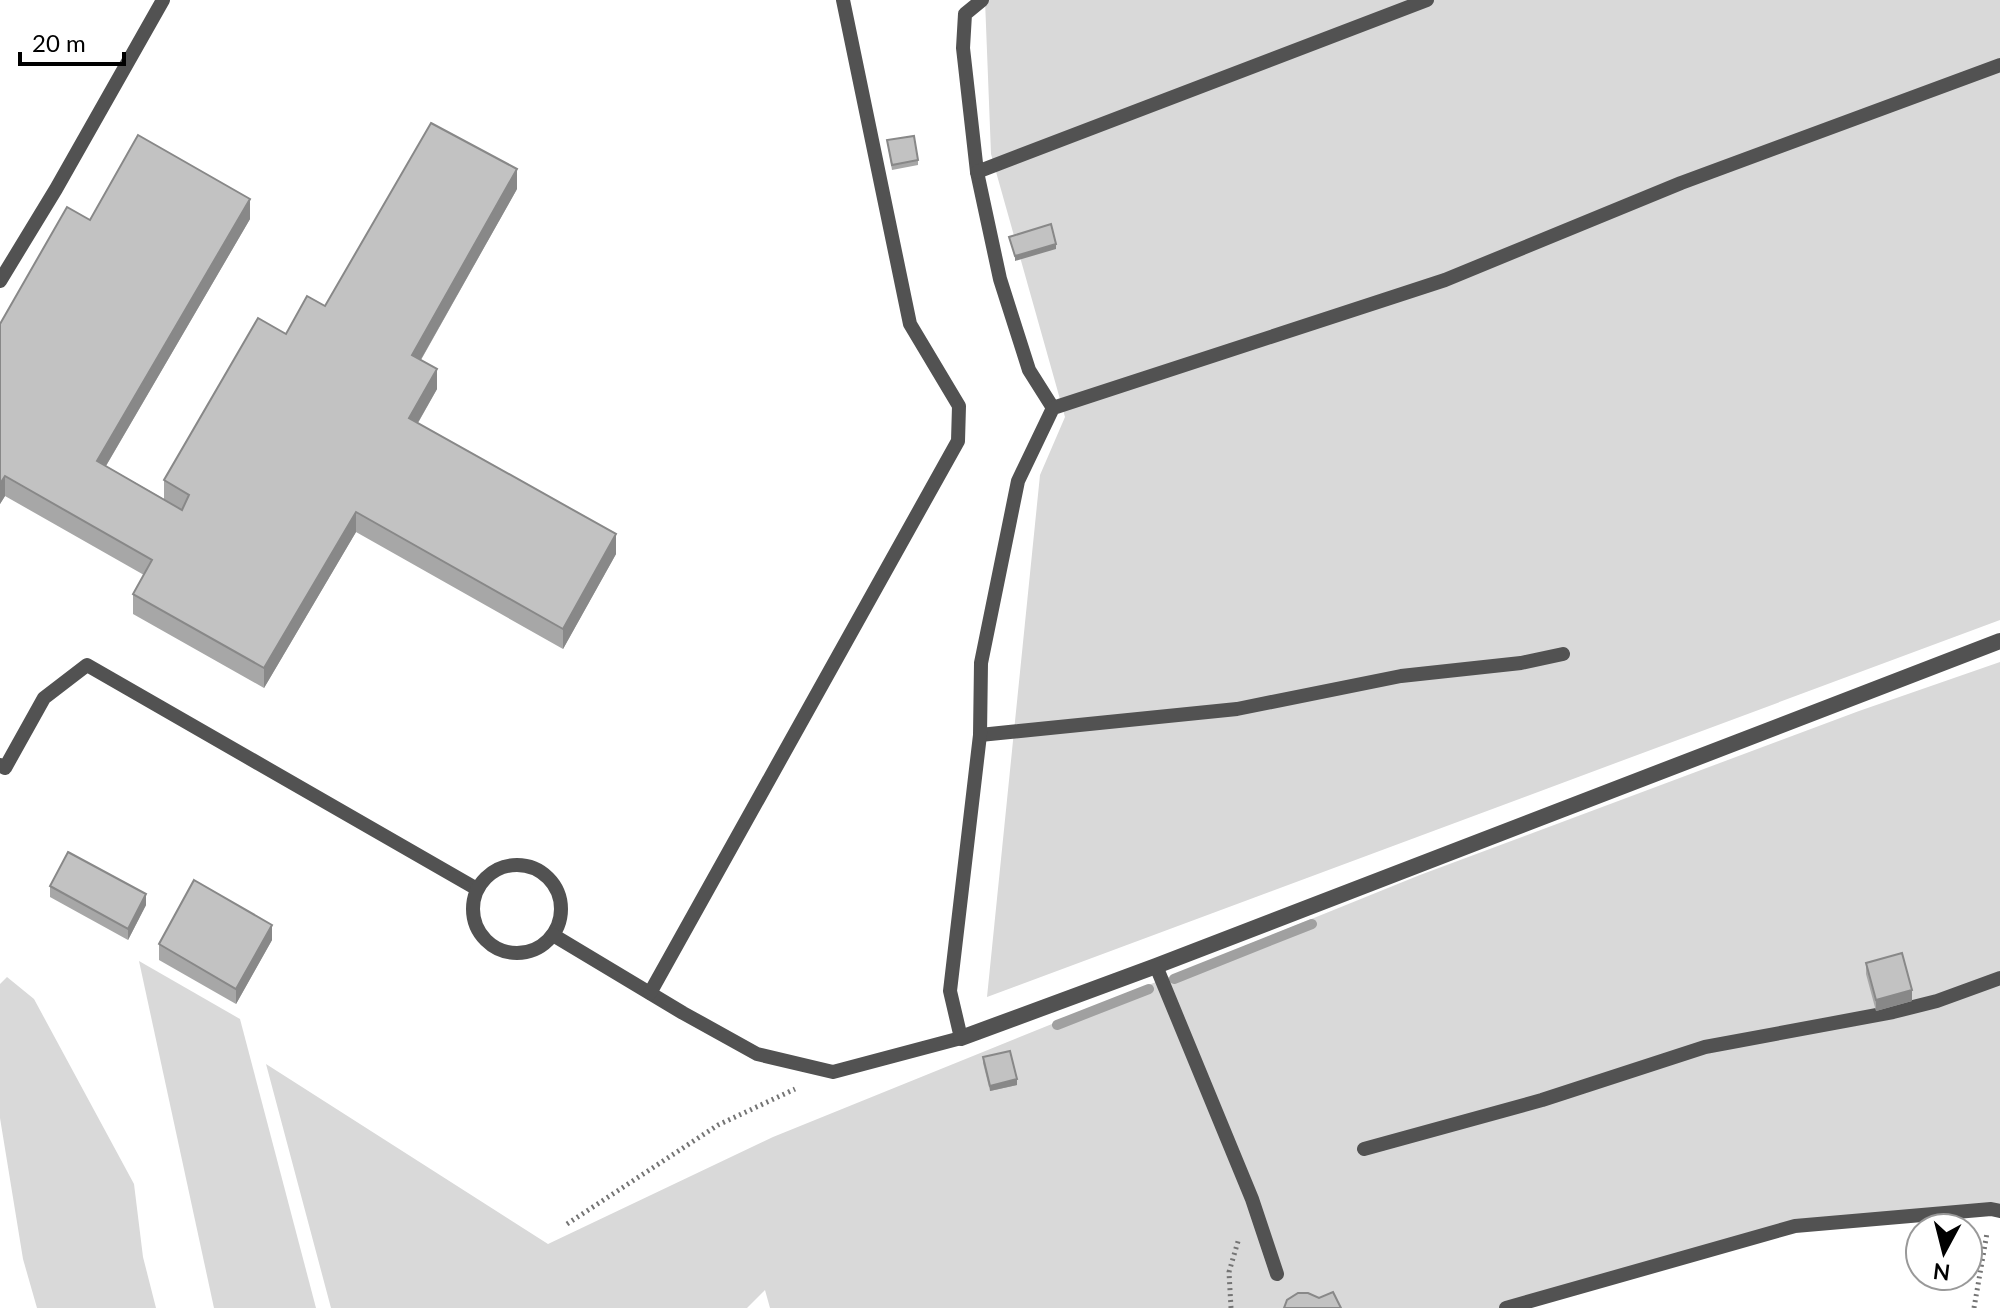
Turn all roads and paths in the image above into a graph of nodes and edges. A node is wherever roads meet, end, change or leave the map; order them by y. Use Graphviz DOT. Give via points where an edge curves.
graph roads {
  1 [pos="163,0"];
  2 [pos="843,0"];
  3 [pos="982,0"];
  4 [pos="1427,0"];
  5 [pos="2000,65"];
  6 [pos="977,172"];
  7 [pos="0,281"];
  8 [pos="1053,408"];
  9 [pos="2000,641"];
  10 [pos="1563,654"];
  11 [pos="980,735"];
  12 [pos="0,765"];
  13 [pos="477,889"];
  14 [pos="553,935"];
  15 [pos="1156,966"];
  16 [pos="2000,978"];
  17 [pos="650,993"];
  18 [pos="961,1038"];
  19 [pos="833,1072"];
  20 [pos="1364,1149"];
  21 [pos="1252,1199"];
  22 [pos="1996,1210"];
  23 [pos="567,1224"];
  24 [pos="1277,1274"];
  25 [pos="1231,1308"];
  26 [pos="1506,1308"];
  27 [pos="1974,1308"];
  1 -- 7 [label="lane"];
  2 -- 17 [label="lane" via="910,324 959,406 958,441"];
  3 -- 6 [label="lane" via="965,14 963,48"];
  4 -- 6 [label="lane"];
  5 -- 8 [label="lane" via="1681,183 1445,280"];
  6 -- 8 [label="lane" via="1000,279 1029,370"];
  8 -- 11 [label="lane" via="1018,481 981,663"];
  9 -- 15 [label="street"];
  10 -- 11 [label="lane" via="1401,676 1237,709"];
  11 -- 18 [label="lane" via="950,991"];
  12 -- 13 [label="lane" via="5,768 44,698 87,665"];
  13 -- 14 [label="lane" via="472,918 488,944 517,954 532,951"];
  13 -- 14 [label="lane" via="504,866 536,869 557,889 560,920"];
  14 -- 17 [label="lane"];
  15 -- 18 [label="street"];
  15 -- 21 [label="lane"];
  16 -- 20 [label="lane" via="1922,1005 1705,1047 1542,1100"];
  17 -- 19 [label="lane" via="757,1054"];
  18 -- 19 [label="lane"];
  19 -- 23 [label="path" via="718,1125"];
  21 -- 24 [label="lane"];
  21 -- 25 [label="path" via="1229,1272"];
  22 -- 26 [label="lane" via="1795,1226"];
  22 -- 27 [label="path"];
}
